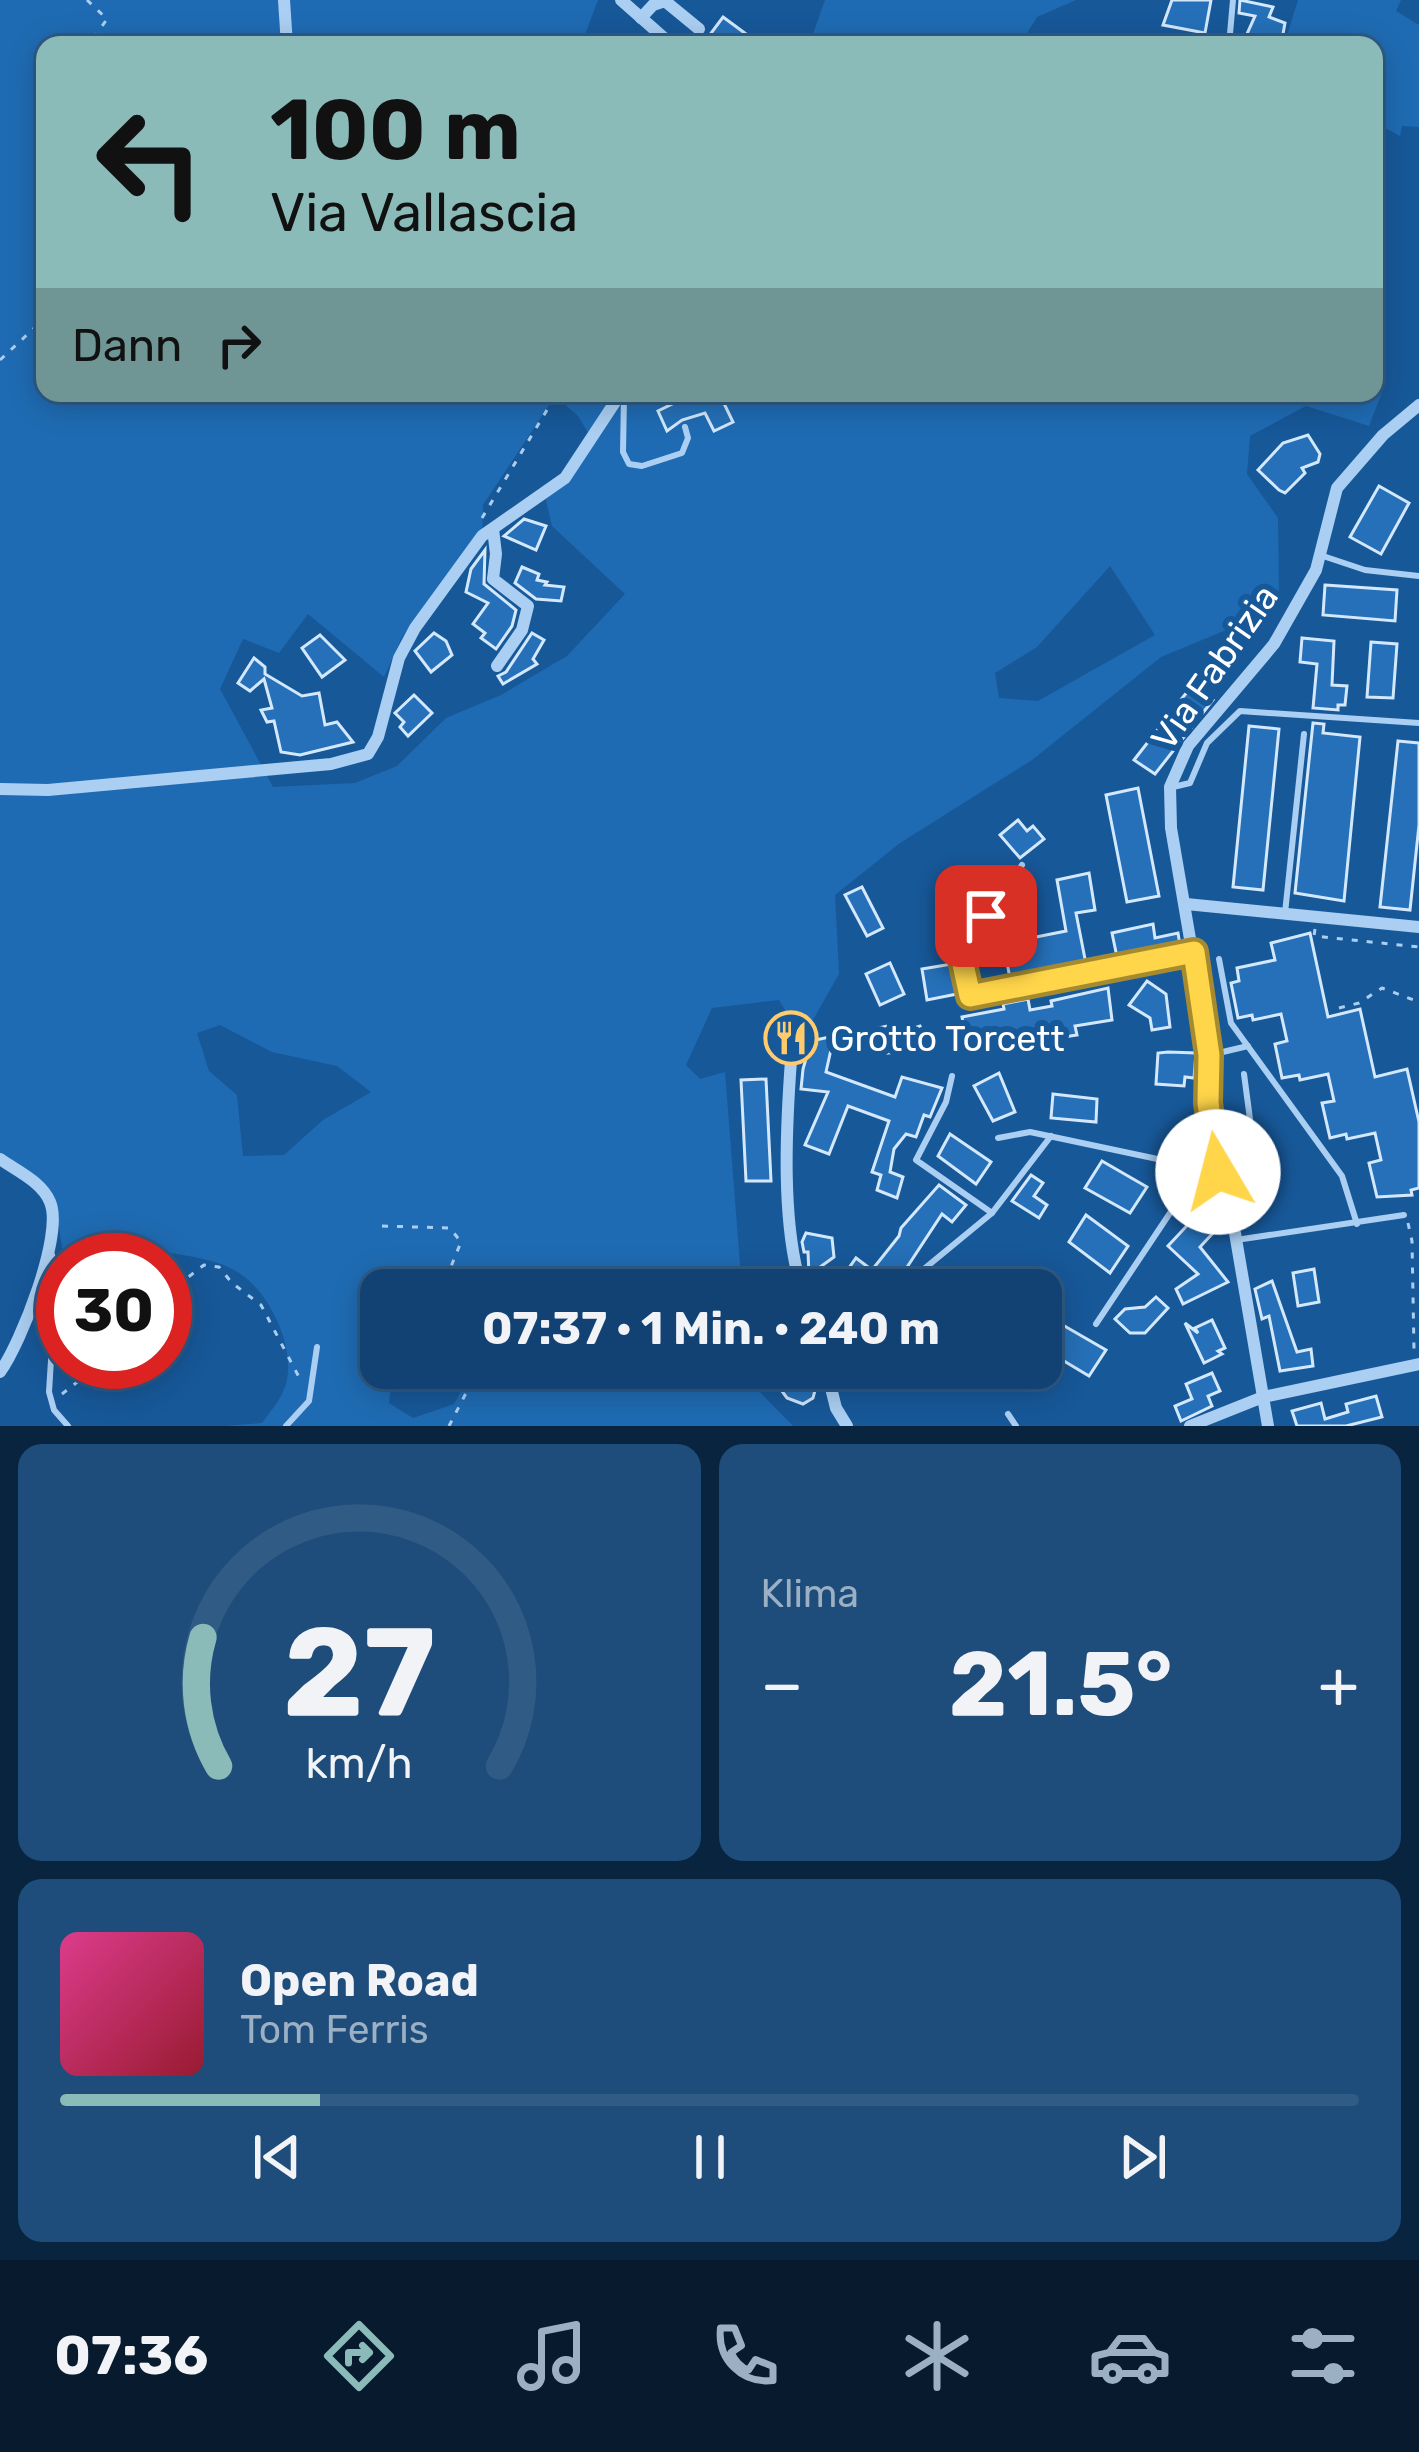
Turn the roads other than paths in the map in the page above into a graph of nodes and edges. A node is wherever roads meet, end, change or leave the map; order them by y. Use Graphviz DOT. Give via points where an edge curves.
graph roads {
  1 [pos="284,0"];
  2 [pos="621,0"];
  3 [pos="1233,0"];
  4 [pos="641,18"];
  5 [pos="699,29"];
  6 [pos="286,36"];
  7 [pos="662,36"];
  8 [pos="1230,36"];
  9 [pos="617,402"];
  10 [pos="623,402"];
  11 [pos="1419,405"];
  12 [pos="685,428"];
  13 [pos="488,533"];
  14 [pos="1320,555"];
  15 [pos="1419,576"];
  16 [pos="497,666"];
  17 [pos="1419,723"];
  18 [pos="1304,734"];
  19 [pos="1170,787"];
  20 [pos="0,789"];
  21 [pos="1022,865"];
  22 [pos="1186,904"];
  23 [pos="1285,913"];
  24 [pos="1419,927"];
  25 [pos="1194,952"];
  26 [pos="1219,959"];
  27 [pos="1248,1046"];
  28 [pos="1209,1055"];
  29 [pos="791,1060"];
  30 [pos="1244,1075"];
  31 [pos="952,1076"];
  32 [pos="1051,1136"];
  33 [pos="998,1138"];
  34 [pos="0,1159"];
  35 [pos="1218,1172"];
  36 [pos="992,1213"];
  37 [pos="1404,1215"];
  38 [pos="1228,1216"];
  39 [pos="1357,1224"];
  40 [pos="50,1233"];
  41 [pos="1237,1240"];
  42 [pos="795,1269"];
  43 [pos="924,1269"];
  44 [pos="36,1290"];
  45 [pos="1096,1324"];
  46 [pos="317,1347"];
  47 [pos="1416,1365"];
  48 [pos="0,1372"];
  49 [pos="50,1389"];
  50 [pos="831,1389"];
  51 [pos="1263,1397"];
  52 [pos="1007,1414"];
  53 [pos="68,1426"];
  54 [pos="286,1426"];
  55 [pos="848,1426"];
  56 [pos="1016,1426"];
  57 [pos="1190,1426"];
  58 [pos="1268,1426"];
  1 -- 6 [label="street"];
  2 -- 4 [label="street"];
  3 -- 8 [label="lane"];
  4 -- 5 [label="street" via="665,1"];
  4 -- 7 [label="street"];
  9 -- 13 [label="street" via="559,485"];
  10 -- 12 [label="lane" via="629,464 682,453"];
  11 -- 14 [label="street, Via Fabrizia" via="1336,488"];
  13 -- 16 [label="street" via="493,579 528,612"];
  13 -- 20 [label="street" via="402,649 368,754 331,764"];
  14 -- 15 [label="lane"];
  14 -- 19 [label="street, Via Fabrizia" via="1274,644 1187,746"];
  17 -- 19 [label="lane" via="1240,711 1207,743 1190,783"];
  18 -- 23 [label="lane"];
  19 -- 22 [label="street, Via Fabrizia"];
  21 -- 25 [label="lane" via="961,940 970,996"];
  22 -- 23 [label="street"];
  22 -- 25 [label="street, Via Fabrizia"];
  23 -- 24 [label="street"];
  25 -- 28 [label="street, Via Fabrizia"];
  26 -- 27 [label="lane" via="1231,1023"];
  27 -- 28 [label="lane"];
  27 -- 39 [label="lane" via="1342,1176"];
  28 -- 35 [label="street, Via Fabrizia"];
  29 -- 42 [label="street"];
  30 -- 38 [label="lane" via="1261,1202"];
  31 -- 36 [label="lane" via="916,1160"];
  32 -- 33 [label="lane"];
  32 -- 35 [label="lane"];
  32 -- 36 [label="lane"];
  34 -- 40 [label="street" via="48,1198"];
  35 -- 38 [label="street, Via Fabrizia"];
  35 -- 45 [label="lane" via="1192,1180"];
  36 -- 43 [label="lane"];
  37 -- 39 [label="lane"];
  38 -- 41 [label="street, Via Fabrizia"];
  39 -- 41 [label="lane"];
  41 -- 51 [label="street, Via Fabrizia"];
  44 -- 48 [label="street" via="25,1330"];
  46 -- 54 [label="lane" via="309,1401"];
  47 -- 51 [label="street"];
  49 -- 53 [label="lane"];
  50 -- 55 [label="street"];
  51 -- 57 [label="street"];
  51 -- 58 [label="street, Via Fabrizia"];
  52 -- 56 [label="lane"];
}
